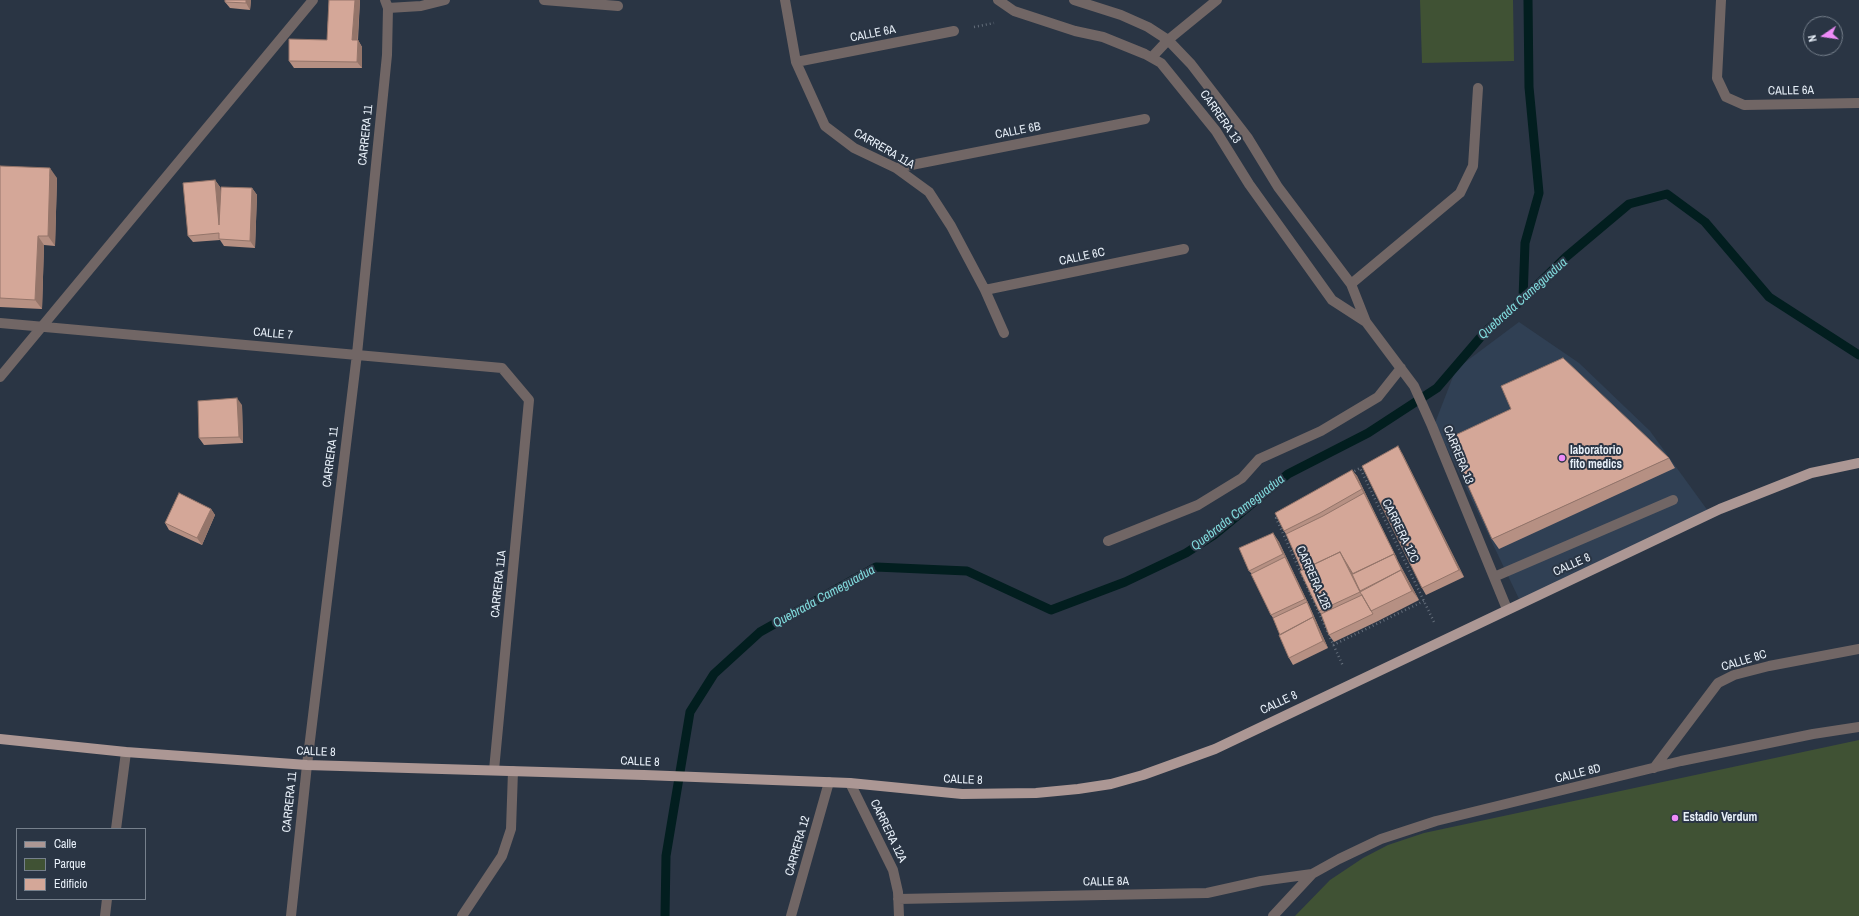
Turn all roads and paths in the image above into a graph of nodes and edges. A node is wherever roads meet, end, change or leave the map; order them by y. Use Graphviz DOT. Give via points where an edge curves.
graph roads {
  1 [pos="313,0"];
  2 [pos="445,0"];
  3 [pos="544,0"];
  4 [pos="785,0"];
  5 [pos="998,0"];
  6 [pos="1074,0"];
  7 [pos="1217,0"];
  8 [pos="1721,0"];
  9 [pos="386,4"];
  10 [pos="618,6"];
  11 [pos="1028,15"];
  12 [pos="954,31"];
  13 [pos="1168,40"];
  14 [pos="1152,58"];
  15 [pos="796,62"];
  16 [pos="1478,88"];
  17 [pos="1859,103"];
  18 [pos="1145,119"];
  19 [pos="896,168"];
  20 [pos="1184,249"];
  21 [pos="1351,284"];
  22 [pos="985,290"];
  23 [pos="1366,322"];
  24 [pos="0,323"];
  25 [pos="1004,333"];
  26 [pos="357,354"];
  27 [pos="1401,368"];
  28 [pos="0,377"];
  29 [pos="529,400"];
  30 [pos="1859,463"];
  31 [pos="1347,476"];
  32 [pos="1674,500"];
  33 [pos="1282,514"];
  34 [pos="1108,541"];
  35 [pos="1494,577"];
  36 [pos="1507,609"];
  37 [pos="1333,645"];
  38 [pos="1859,649"];
  39 [pos="1859,727"];
  40 [pos="0,738"];
  41 [pos="126,752"];
  42 [pos="307,765"];
  43 [pos="1654,768"];
  44 [pos="494,770"];
  45 [pos="513,771"];
  46 [pos="829,782"];
  47 [pos="850,783"];
  48 [pos="116,828"];
  49 [pos="1312,874"];
  50 [pos="898,899"];
  51 [pos="107,900"];
  52 [pos="105,916"];
  53 [pos="291,916"];
  54 [pos="462,916"];
  55 [pos="791,916"];
  56 [pos="899,916"];
  57 [pos="1273,916"];
  1 -- 28 [label="street"];
  2 -- 9 [label="street" via="421,6"];
  3 -- 10 [label="street"];
  4 -- 15 [label="street, CARRERA 11A"];
  5 -- 11 [label="street, CARRERA 13" via="1014,11"];
  6 -- 13 [label="street, CARRERA 13" via="1121,15 1148,27"];
  7 -- 13 [label="street"];
  8 -- 17 [label="street, CALLE 6A" via="1717,78 1726,97 1744,105"];
  9 -- 26 [label="street, CARRERA 11" via="386,63"];
  11 -- 12 [label="path"];
  11 -- 14 [label="street, CARRERA 13" via="1075,31 1103,37"];
  12 -- 15 [label="street, CALLE 6A"];
  13 -- 14 [label="street"];
  13 -- 21 [label="street, CARRERA 13" via="1191,64 1248,138 1278,187"];
  14 -- 23 [label="street, CARRERA 13" via="1161,63 1186,91 1216,131 1249,184 1332,300"];
  15 -- 19 [label="street, CARRERA 11A" via="826,126 854,148"];
  16 -- 21 [label="street" via="1473,166 1460,193"];
  18 -- 19 [label="street, CALLE 6B"];
  19 -- 22 [label="street, CARRERA 11A" via="929,192 951,226"];
  20 -- 22 [label="street, CALLE 6C"];
  21 -- 23 [label="street, CARRERA 13"];
  22 -- 25 [label="street, CARRERA 11A"];
  23 -- 27 [label="street, CARRERA 13"];
  24 -- 26 [label="street, CALLE 7"];
  26 -- 29 [label="street, CALLE 7" via="502,368"];
  26 -- 42 [label="street, CARRERA 11"];
  27 -- 34 [label="street" via="1378,397 1321,431 1259,459 1242,478 1198,505"];
  27 -- 35 [label="street, CARRERA 13" via="1414,386 1432,426"];
  29 -- 44 [label="street, CARRERA 11A"];
  30 -- 36 [label="main road, CALLE 8" via="1811,473 1728,506"];
  31 -- 37 [label="path, CARRERA 12C" via="1360,468 1424,601"];
  32 -- 35 [label="street"];
  33 -- 37 [label="path, CARRERA 12B" via="1276,518"];
  35 -- 36 [label="street, CARRERA 13"];
  36 -- 47 [label="main road, CALLE 8" via="1215,749 1111,784 1036,793 962,794"];
  38 -- 43 [label="street, CALLE 8C" via="1769,666 1734,675 1718,683"];
  39 -- 43 [label="street, CALLE 8D" via="1813,734"];
  40 -- 41 [label="main road, CALLE 8"];
  41 -- 42 [label="main road, CALLE 8"];
  41 -- 48 [label="street"];
  42 -- 44 [label="main road, CALLE 8"];
  42 -- 53 [label="street, CARRERA 11"];
  43 -- 49 [label="street, CALLE 8D" via="1436,821 1381,839"];
  44 -- 45 [label="main road, CALLE 8"];
  45 -- 46 [label="main road, CALLE 8"];
  45 -- 54 [label="street" via="511,829 502,856"];
  46 -- 47 [label="main road, CALLE 8"];
  46 -- 55 [label="street, CARRERA 12"];
  47 -- 50 [label="street, CARRERA 12A" via="893,870"];
  49 -- 50 [label="street, CALLE 8A" via="1261,881 1207,893"];
  49 -- 57 [label="street"];
  50 -- 56 [label="street, CARRERA 12A"];
  51 -- 52 [label="street"];
}
